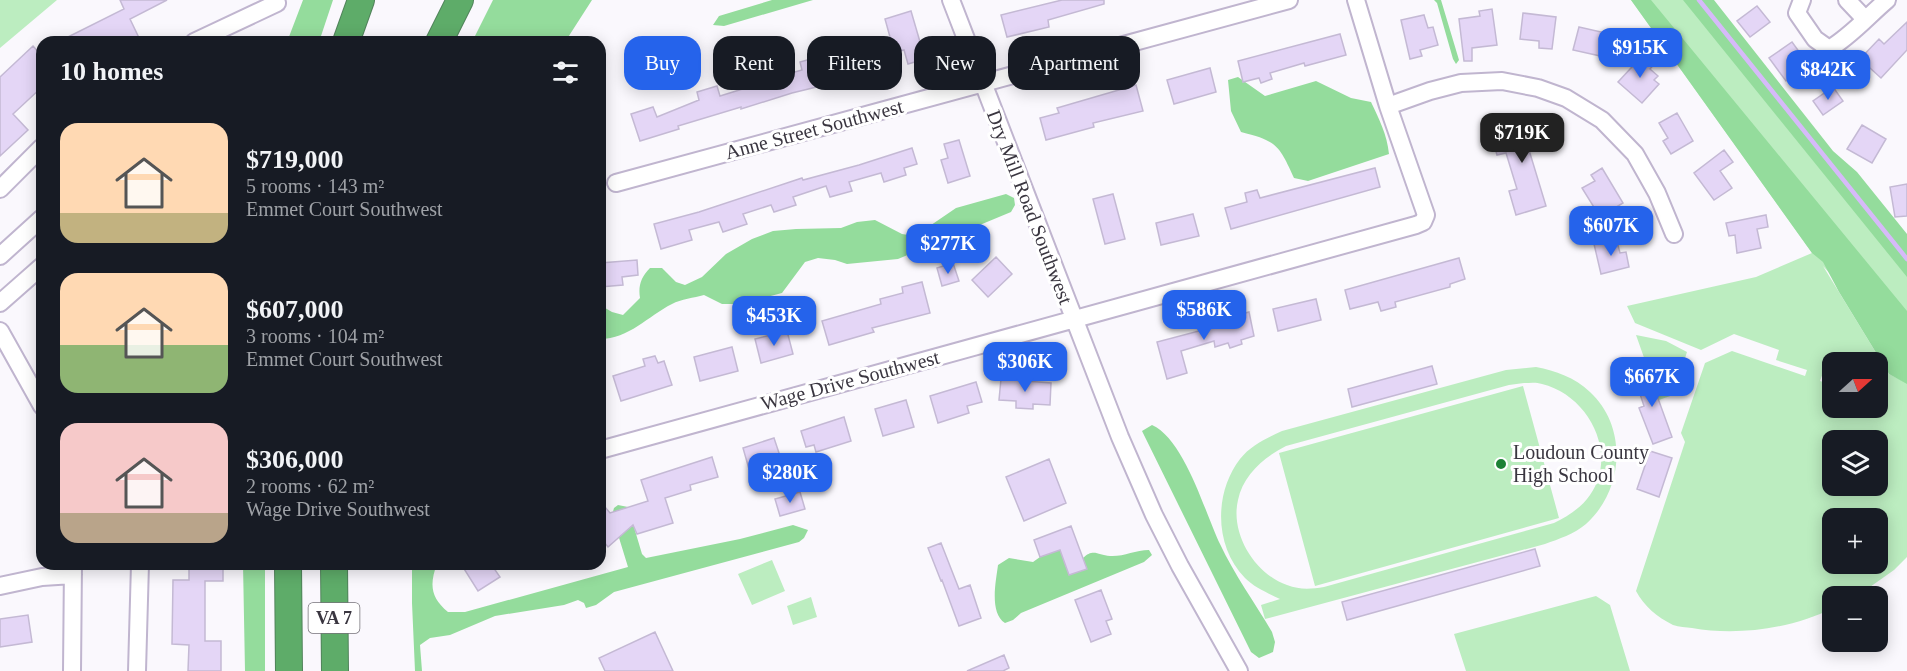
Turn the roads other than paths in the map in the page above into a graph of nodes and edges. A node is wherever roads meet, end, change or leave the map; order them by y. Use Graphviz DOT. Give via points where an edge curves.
graph roads {
  1 [pos="361,0"];
  2 [pos="460,0"];
  3 [pos="951,0"];
  4 [pos="1289,0"];
  5 [pos="1356,0"];
  6 [pos="1802,0"];
  7 [pos="1847,0"];
  8 [pos="1887,0"];
  9 [pos="277,3"];
  10 [pos="1865,19"];
  11 [pos="207,36"];
  12 [pos="348,36"];
  13 [pos="442,36"];
  14 [pos="964,36"];
  15 [pos="996,79"];
  16 [pos="956,90"];
  17 [pos="985,90"];
  18 [pos="1388,106"];
  19 [pos="36,153"];
  20 [pos="616,183"];
  21 [pos="0,189"];
  22 [pos="36,223"];
  23 [pos="1674,234"];
  24 [pos="0,256"];
  25 [pos="36,271"];
  26 [pos="0,303"];
  27 [pos="1074,318"];
  28 [pos="0,331"];
  29 [pos="36,395"];
  30 [pos="606,448"];
  31 [pos="73,570"];
  32 [pos="140,570"];
  33 [pos="288,570"];
  34 [pos="334,570"];
  35 [pos="0,586"];
  36 [pos="72,671"];
  37 [pos="137,671"];
  38 [pos="290,671"];
  39 [pos="335,671"];
  40 [pos="1239,671"];
  1 -- 12 [label="highway"];
  2 -- 13 [label="highway"];
  3 -- 14 [label="street, Dry Mill Road Southwest"];
  4 -- 15 [label="street, Anne Street Southwest"];
  5 -- 18 [label="street"];
  6 -- 10 [label="street" via="1797,13 1815,39 1829,49 1846,39"];
  7 -- 10 [label="street"];
  8 -- 10 [label="street"];
  9 -- 11 [label="street"];
  16 -- 20 [label="street, Anne Street Southwest"];
  17 -- 27 [label="street, Dry Mill Road Southwest"];
  18 -- 23 [label="street" via="1461,83 1502,81 1566,98 1602,120 1635,154 1658,193"];
  18 -- 27 [label="street, Wage Drive Southwest" via="1422,198 1426,215 1423,222"];
  19 -- 21 [label="street"];
  22 -- 24 [label="street"];
  25 -- 26 [label="street"];
  27 -- 30 [label="street, Wage Drive Southwest"];
  27 -- 40 [label="street, Dry Mill Road Southwest" via="1155,515"];
  28 -- 29 [label="street"];
  31 -- 35 [label="street"];
  31 -- 36 [label="street"];
  32 -- 37 [label="street"];
  33 -- 38 [label="highway, VA 7"];
  34 -- 39 [label="highway, VA 7"];
}
